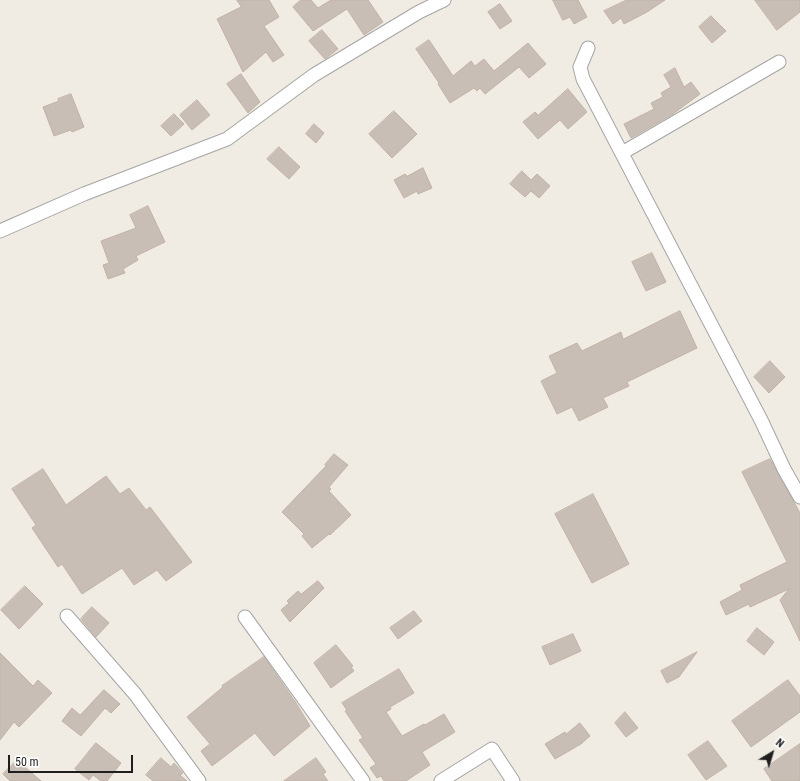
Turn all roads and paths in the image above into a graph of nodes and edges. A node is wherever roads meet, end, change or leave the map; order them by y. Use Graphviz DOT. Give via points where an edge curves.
graph roads {
  1 [pos="444,0"];
  2 [pos="588,48"];
  3 [pos="779,62"];
  4 [pos="622,153"];
  5 [pos="0,231"];
  6 [pos="800,497"];
  7 [pos="67,616"];
  8 [pos="244,617"];
  9 [pos="199,781"];
  10 [pos="363,781"];
  11 [pos="441,781"];
  12 [pos="513,781"];
  1 -- 5 [label="street" via="419,12 314,75 227,139 84,194"];
  2 -- 4 [label="street" via="580,67 583,79"];
  3 -- 4 [label="street"];
  4 -- 6 [label="street"];
  7 -- 9 [label="street" via="135,694"];
  8 -- 10 [label="street"];
  11 -- 12 [label="street" via="492,749"];
}
